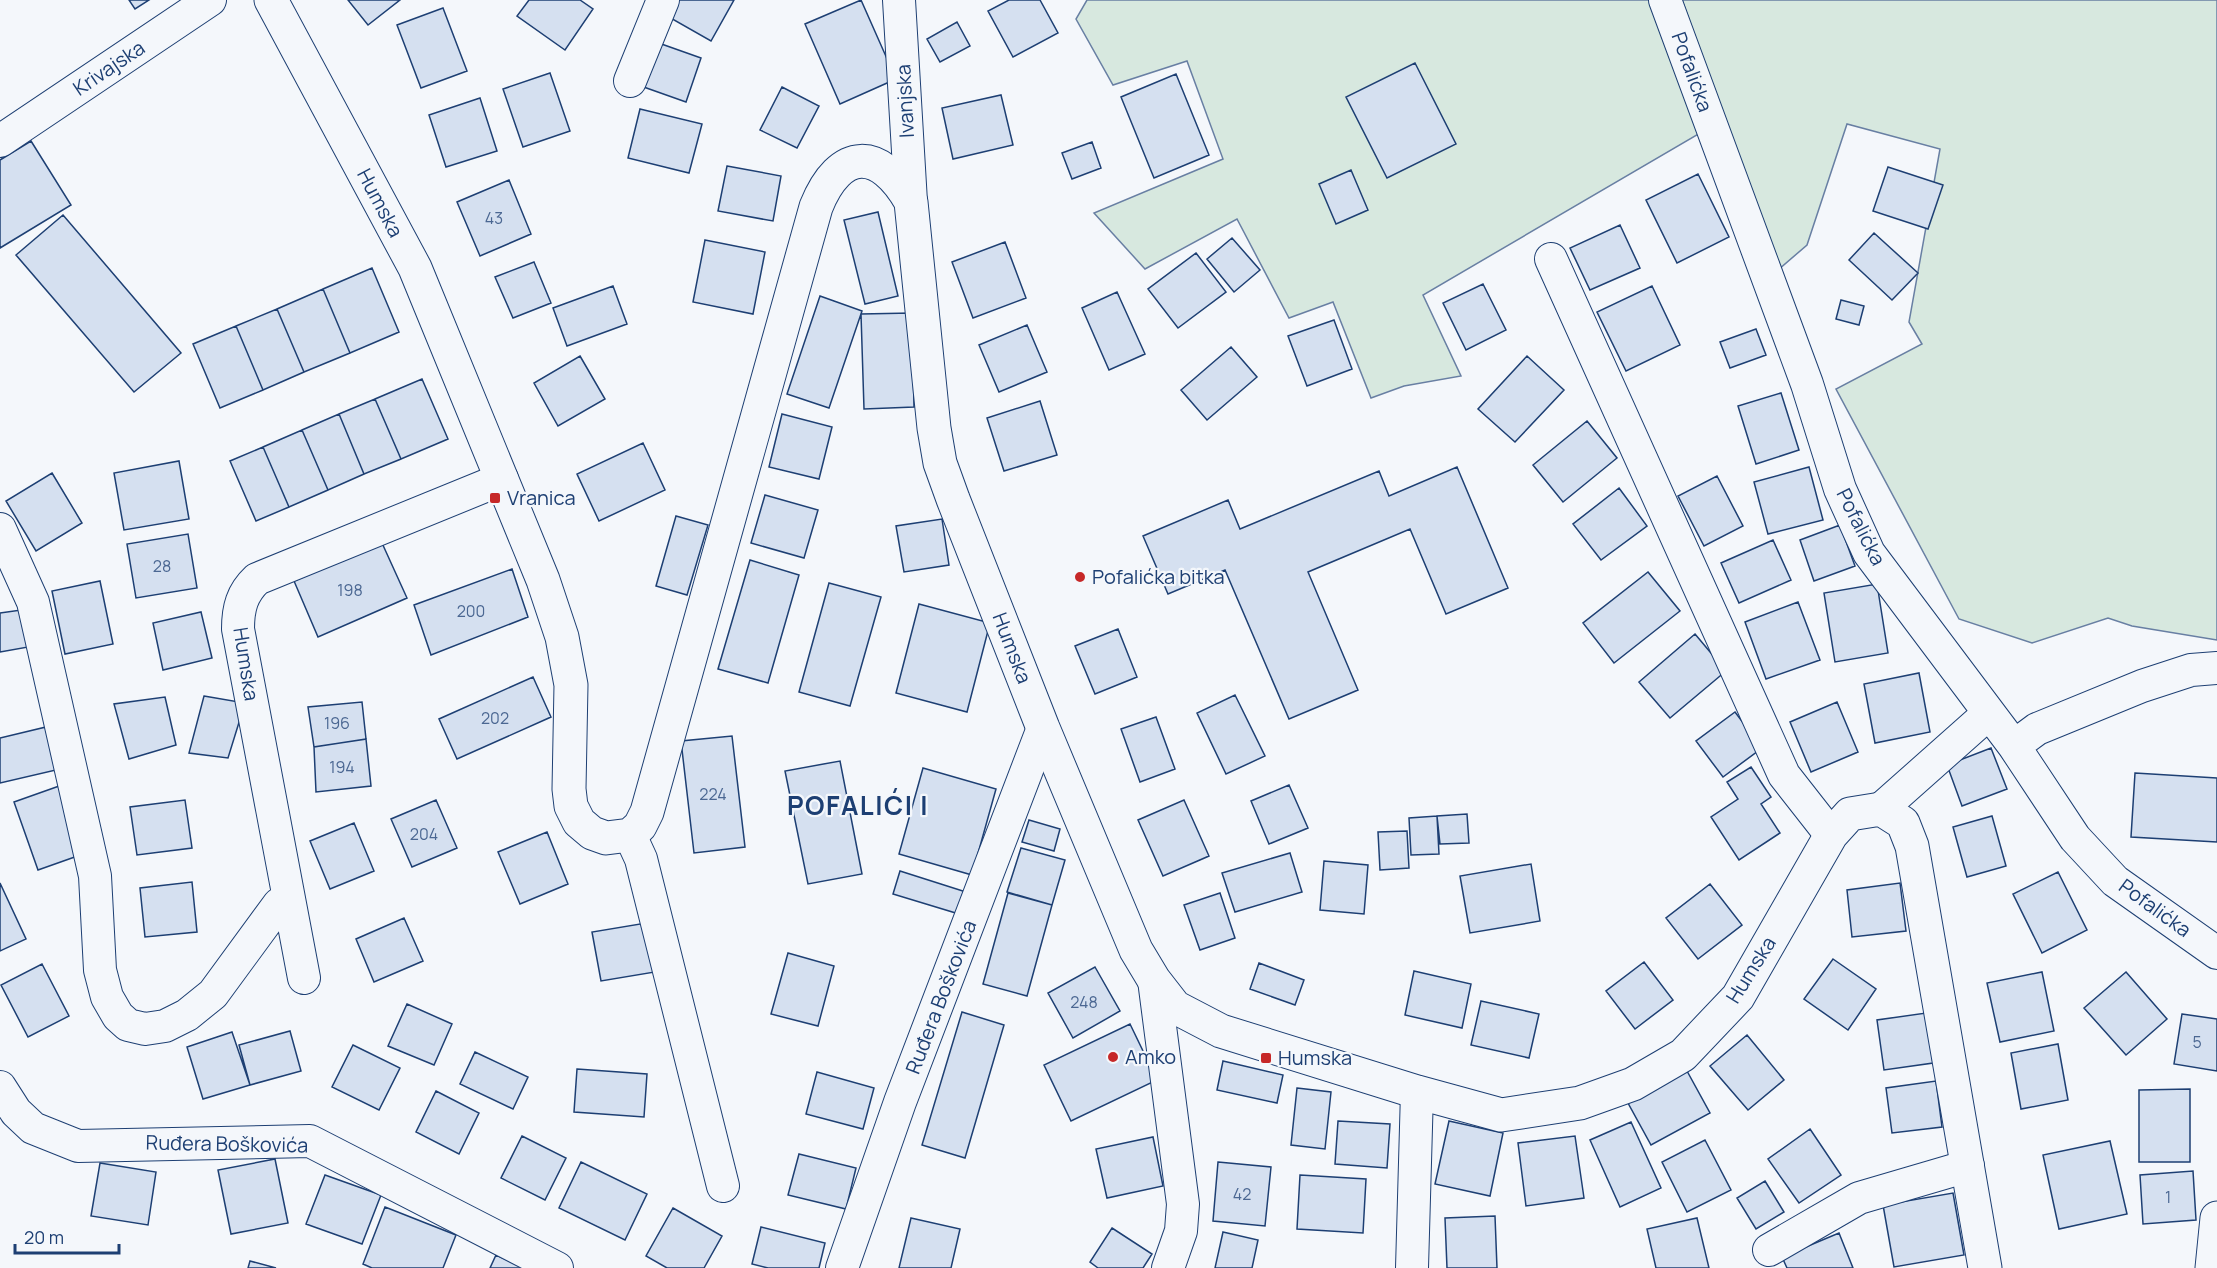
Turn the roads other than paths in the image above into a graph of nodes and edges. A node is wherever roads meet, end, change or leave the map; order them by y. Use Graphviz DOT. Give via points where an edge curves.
graph roads {
  1 [pos="210,0"];
  2 [pos="271,0"];
  3 [pos="663,0"];
  4 [pos="899,0"];
  5 [pos="1665,0"];
  6 [pos="630,81"];
  7 [pos="3,134"];
  8 [pos="911,202"];
  9 [pos="1551,259"];
  10 [pos="501,479"];
  11 [pos="0,529"];
  12 [pos="2217,668"];
  13 [pos="1988,714"];
  14 [pos="1043,728"];
  15 [pos="2014,746"];
  16 [pos="1881,809"];
  17 [pos="630,835"];
  18 [pos="1831,835"];
  19 [pos="288,898"];
  20 [pos="2217,953"];
  21 [pos="304,978"];
  22 [pos="1154,980"];
  23 [pos="0,1087"];
  24 [pos="1417,1092"];
  25 [pos="1968,1166"];
  26 [pos="723,1186"];
  27 [pos="2217,1218"];
  28 [pos="1769,1250"];
  29 [pos="557,1268"];
  30 [pos="842,1268"];
  31 [pos="1168,1268"];
  32 [pos="1412,1268"];
  33 [pos="1985,1268"];
  34 [pos="2212,1268"];
  1 -- 7 [label="street, Krivajska"];
  2 -- 10 [label="street, Humska" via="415,268"];
  3 -- 6 [label="street"];
  4 -- 8 [label="street, Ivanjska"];
  5 -- 13 [label="street, Pofalićka" via="1807,384 1840,489 1869,553"];
  8 -- 14 [label="street, Humska" via="940,463"];
  8 -- 17 [label="street, Humska" via="885,168 868,161 835,172 823,189 647,812"];
  9 -- 18 [label="street" via="1784,775"];
  10 -- 17 [label="street, Humska" via="562,637 571,686 571,806 579,822 592,833 618,839"];
  10 -- 19 [label="street, Humska" via="257,579 241,600 238,629"];
  11 -- 19 [label="street" via="33,602 95,876 100,970 107,997 118,1016 128,1025 145,1029 165,1026 187,1016 213,994 279,904"];
  12 -- 15 [label="street" via="2191,670 2142,686 2037,729"];
  13 -- 15 [label="street, Pofalićka"];
  13 -- 16 [label="street"];
  14 -- 22 [label="street, Humska" via="1136,950"];
  14 -- 30 [label="street, Ruđera Boškovića" via="900,1102"];
  15 -- 20 [label="street, Pofalićka" via="2075,838 2115,881"];
  16 -- 18 [label="street, Humska" via="1850,814"];
  16 -- 25 [label="street" via="1903,823 1912,846"];
  17 -- 26 [label="street" via="641,859"];
  18 -- 24 [label="street, Humska" via="1738,997 1683,1055 1633,1084 1580,1103 1501,1115"];
  19 -- 21 [label="street, Humska"];
  22 -- 24 [label="street, Humska" via="1174,1007 1221,1031"];
  22 -- 31 [label="street" via="1183,1204 1181,1231"];
  23 -- 29 [label="street, Ruđera Boškovića" via="16,1112 33,1128 78,1146 310,1141"];
  24 -- 32 [label="street"];
  25 -- 28 [label="street" via="1859,1198"];
  25 -- 33 [label="street"];
  27 -- 34 [label="street"];
}
